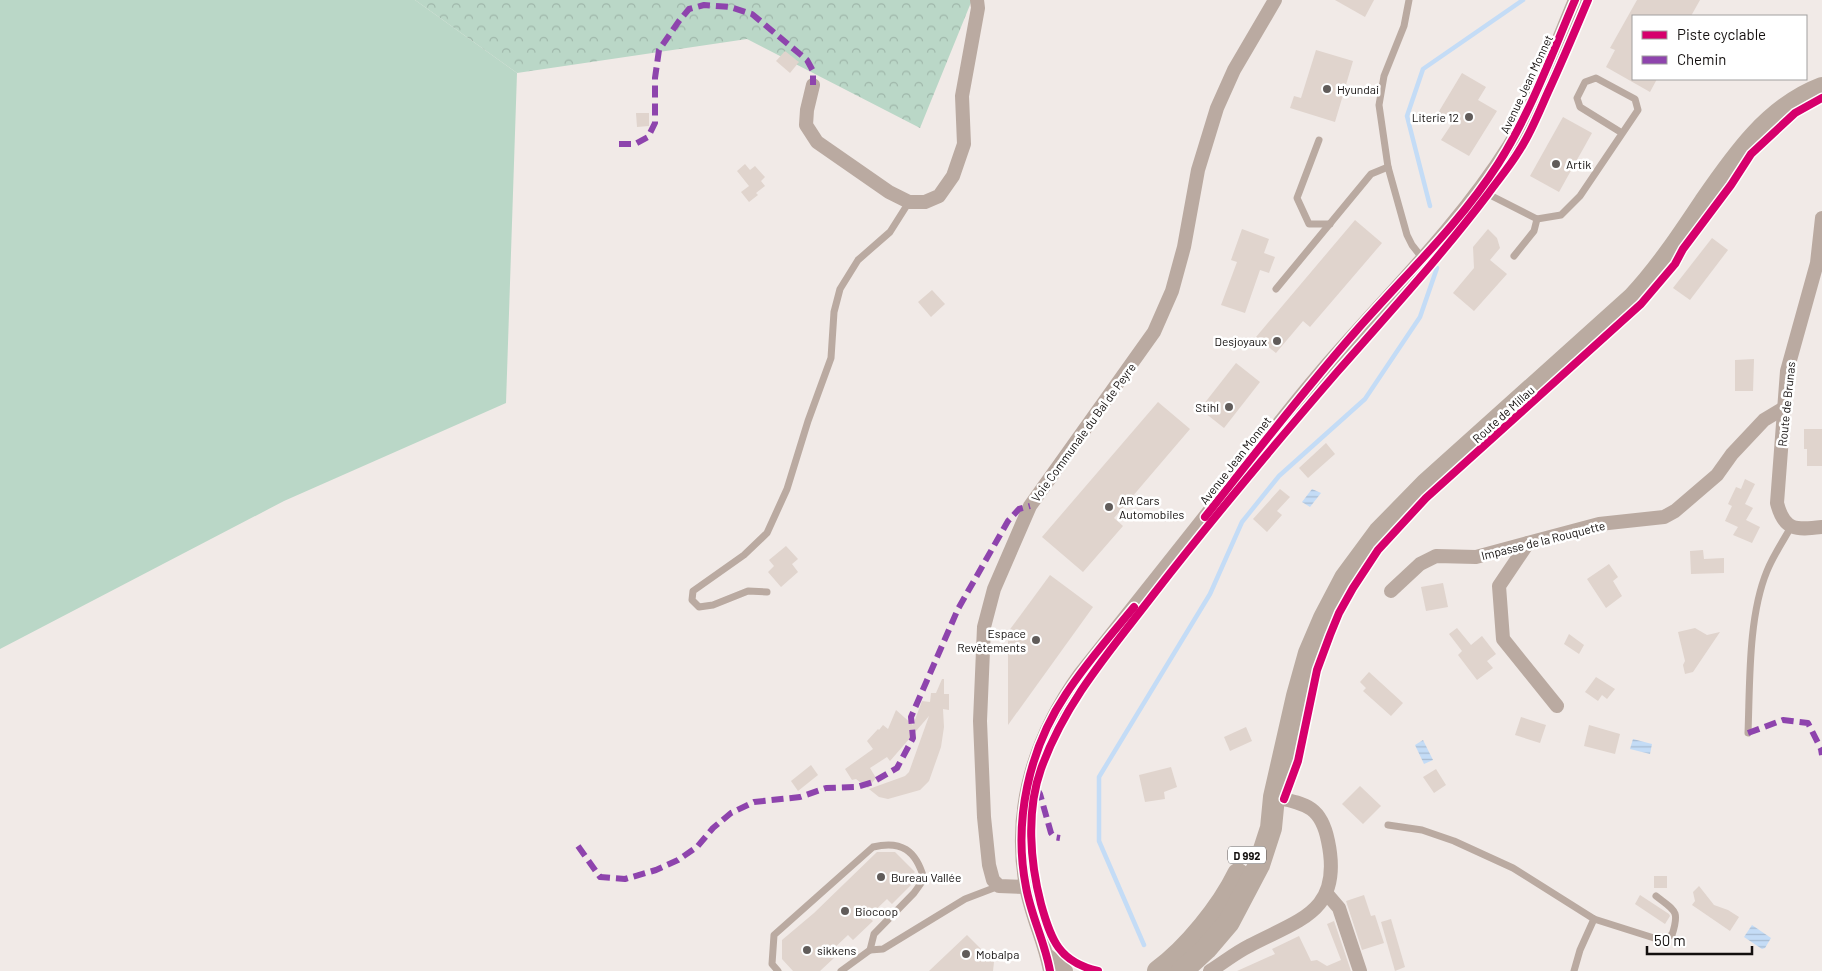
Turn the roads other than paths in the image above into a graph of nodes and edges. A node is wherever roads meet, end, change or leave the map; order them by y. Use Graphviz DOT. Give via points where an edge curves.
graph roads {
  1 [pos="977,0"];
  2 [pos="1275,0"];
  3 [pos="1409,0"];
  4 [pos="1575,0"];
  5 [pos="813,85"];
  6 [pos="1822,88"];
  7 [pos="1622,133"];
  8 [pos="1320,140"];
  9 [pos="1388,167"];
  10 [pos="1480,190"];
  11 [pos="909,202"];
  12 [pos="1822,218"];
  13 [pos="1537,219"];
  14 [pos="1330,224"];
  15 [pos="1514,256"];
  16 [pos="1423,259"];
  17 [pos="1276,290"];
  18 [pos="1784,408"];
  19 [pos="1791,527"];
  20 [pos="1822,527"];
  21 [pos="1528,543"];
  22 [pos="1391,591"];
  23 [pos="767,592"];
  24 [pos="1557,706"];
  25 [pos="1748,733"];
  26 [pos="1274,797"];
  27 [pos="1388,825"];
  28 [pos="999,886"];
  29 [pos="1026,887"];
  30 [pos="1327,894"];
  31 [pos="1656,896"];
  32 [pos="1594,919"];
  33 [pos="870,950"];
  34 [pos="1047,955"];
  35 [pos="778,971"];
  36 [pos="841,971"];
  37 [pos="1050,971"];
  38 [pos="1066,971"];
  39 [pos="1158,971"];
  40 [pos="1182,971"];
  41 [pos="1210,971"];
  42 [pos="1360,971"];
  43 [pos="1574,971"];
  1 -- 11 [label="street" via="962,96 964,144 953,176 939,196 925,202"];
  2 -- 28 [label="street, Voie Communale du Bal de Peyre" via="1234,70 1217,108 1198,170 1184,247 1154,332 1030,506 994,589 984,627 980,720 989,865 993,880"];
  3 -- 9 [label="lane" via="1404,26 1384,76 1380,105"];
  4 -- 10 [label="street, Avenue Jean Monnet" via="1524,119"];
  5 -- 11 [label="street" via="806,110 806,125 817,142 889,192"];
  6 -- 26 [label="main road, Route de Millau / D 992" via="1776,115 1739,153 1651,279 1426,484 1361,554 1330,603 1309,653"];
  7 -- 7 [label="lane" via="1638,110 1634,99 1596,78 1585,82 1577,98 1580,107"];
  7 -- 13 [label="lane" via="1580,196 1561,215"];
  8 -- 14 [label="lane" via="1297,198 1309,224"];
  9 -- 14 [label="lane" via="1371,174"];
  9 -- 16 [label="lane" via="1407,235"];
  10 -- 13 [label="lane"];
  10 -- 16 [label="street, Avenue Jean Monnet"];
  11 -- 23 [label="lane" via="890,232 858,260 840,289 834,312 831,358 787,490 767,533 744,555 693,591 692,600 699,607 748,591"];
  12 -- 18 [label="street, Route de Brunas" via="1817,263 1788,371"];
  13 -- 15 [label="lane" via="1534,231"];
  14 -- 17 [label="lane"];
  16 -- 29 [label="street, Avenue Jean Monnet" via="1309,386 1066,694 1042,739 1028,786 1022,839"];
  18 -- 19 [label="street, Route de Brunas" via="1777,503 1783,521"];
  18 -- 21 [label="street, Impasse de la Rouquette" via="1764,420 1717,475 1664,517 1599,524"];
  19 -- 20 [label="street"];
  19 -- 25 [label="lane" via="1767,570 1759,598 1751,650"];
  21 -- 22 [label="street, Impasse de la Rouquette" via="1476,558 1436,556 1420,564"];
  21 -- 24 [label="street" via="1499,586 1504,639"];
  26 -- 30 [label="street" via="1303,803 1321,818 1331,855"];
  26 -- 39 [label="main road, Route de Millau / D 992" via="1236,878 1216,912"];
  26 -- 40 [label="main road, Route de Millau / D 992" via="1271,828 1259,865 1240,902 1229,922"];
  27 -- 32 [label="lane" via="1422,830 1454,840 1514,868"];
  28 -- 29 [label="street"];
  28 -- 33 [label="lane" via="965,900 883,949"];
  29 -- 34 [label="street, Avenue Jean Monnet"];
  30 -- 41 [label="street" via="1304,918 1246,947"];
  30 -- 42 [label="street" via="1339,908"];
  31 -- 32 [label="lane" via="1674,910 1677,920 1672,935 1663,939"];
  32 -- 43 [label="lane"];
  33 -- 35 [label="lane" via="874,934 924,879 921,867 907,848 888,844 873,847 774,936 772,964"];
  33 -- 36 [label="lane"];
  34 -- 37 [label="street, Avenue Jean Monnet"];
  34 -- 38 [label="street, Avenue Jean Monnet"];
}
